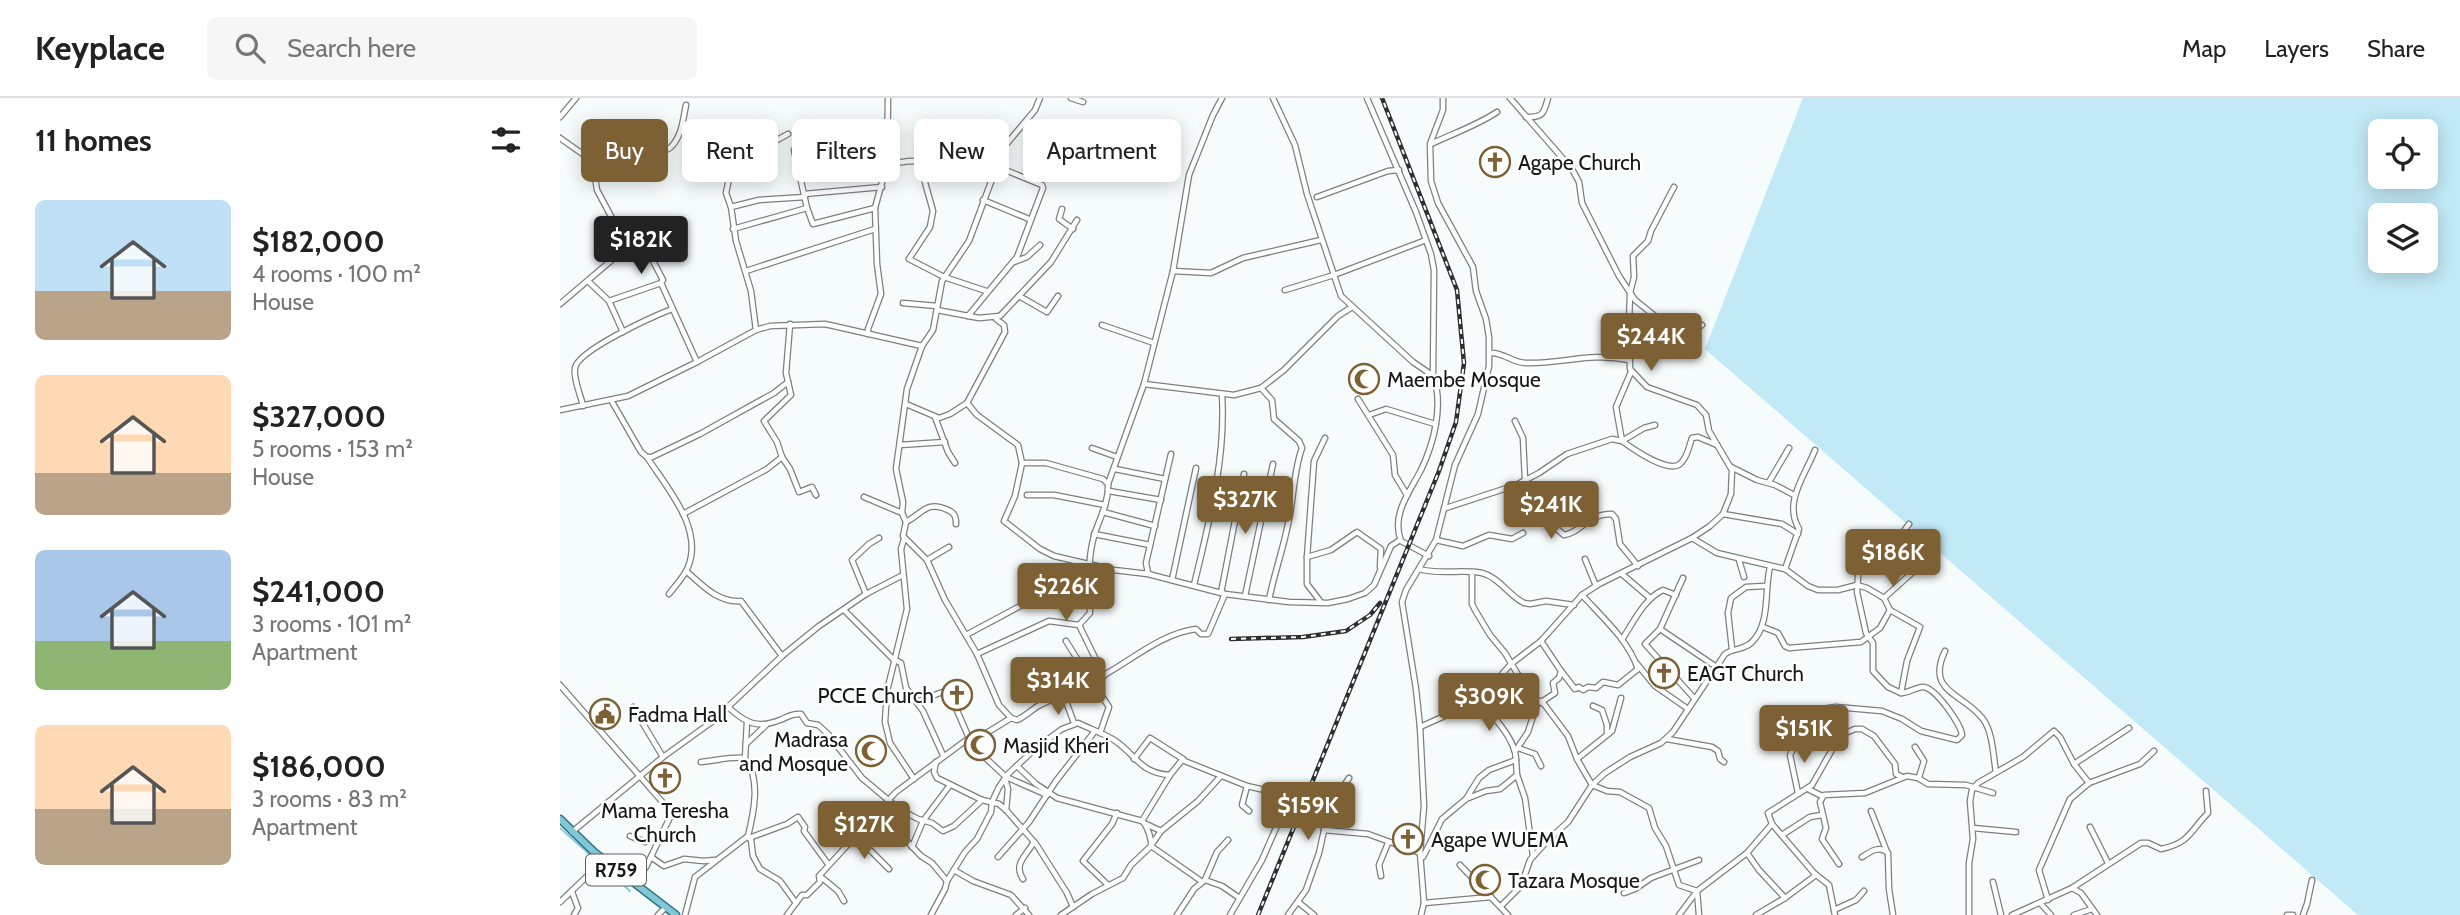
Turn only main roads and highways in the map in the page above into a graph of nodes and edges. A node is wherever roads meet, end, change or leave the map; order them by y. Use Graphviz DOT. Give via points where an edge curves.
graph roads {
  1 [pos="560,819"];
  2 [pos="676,915"];
  1 -- 2 [label="main road, R759" via="631,883"];
}
